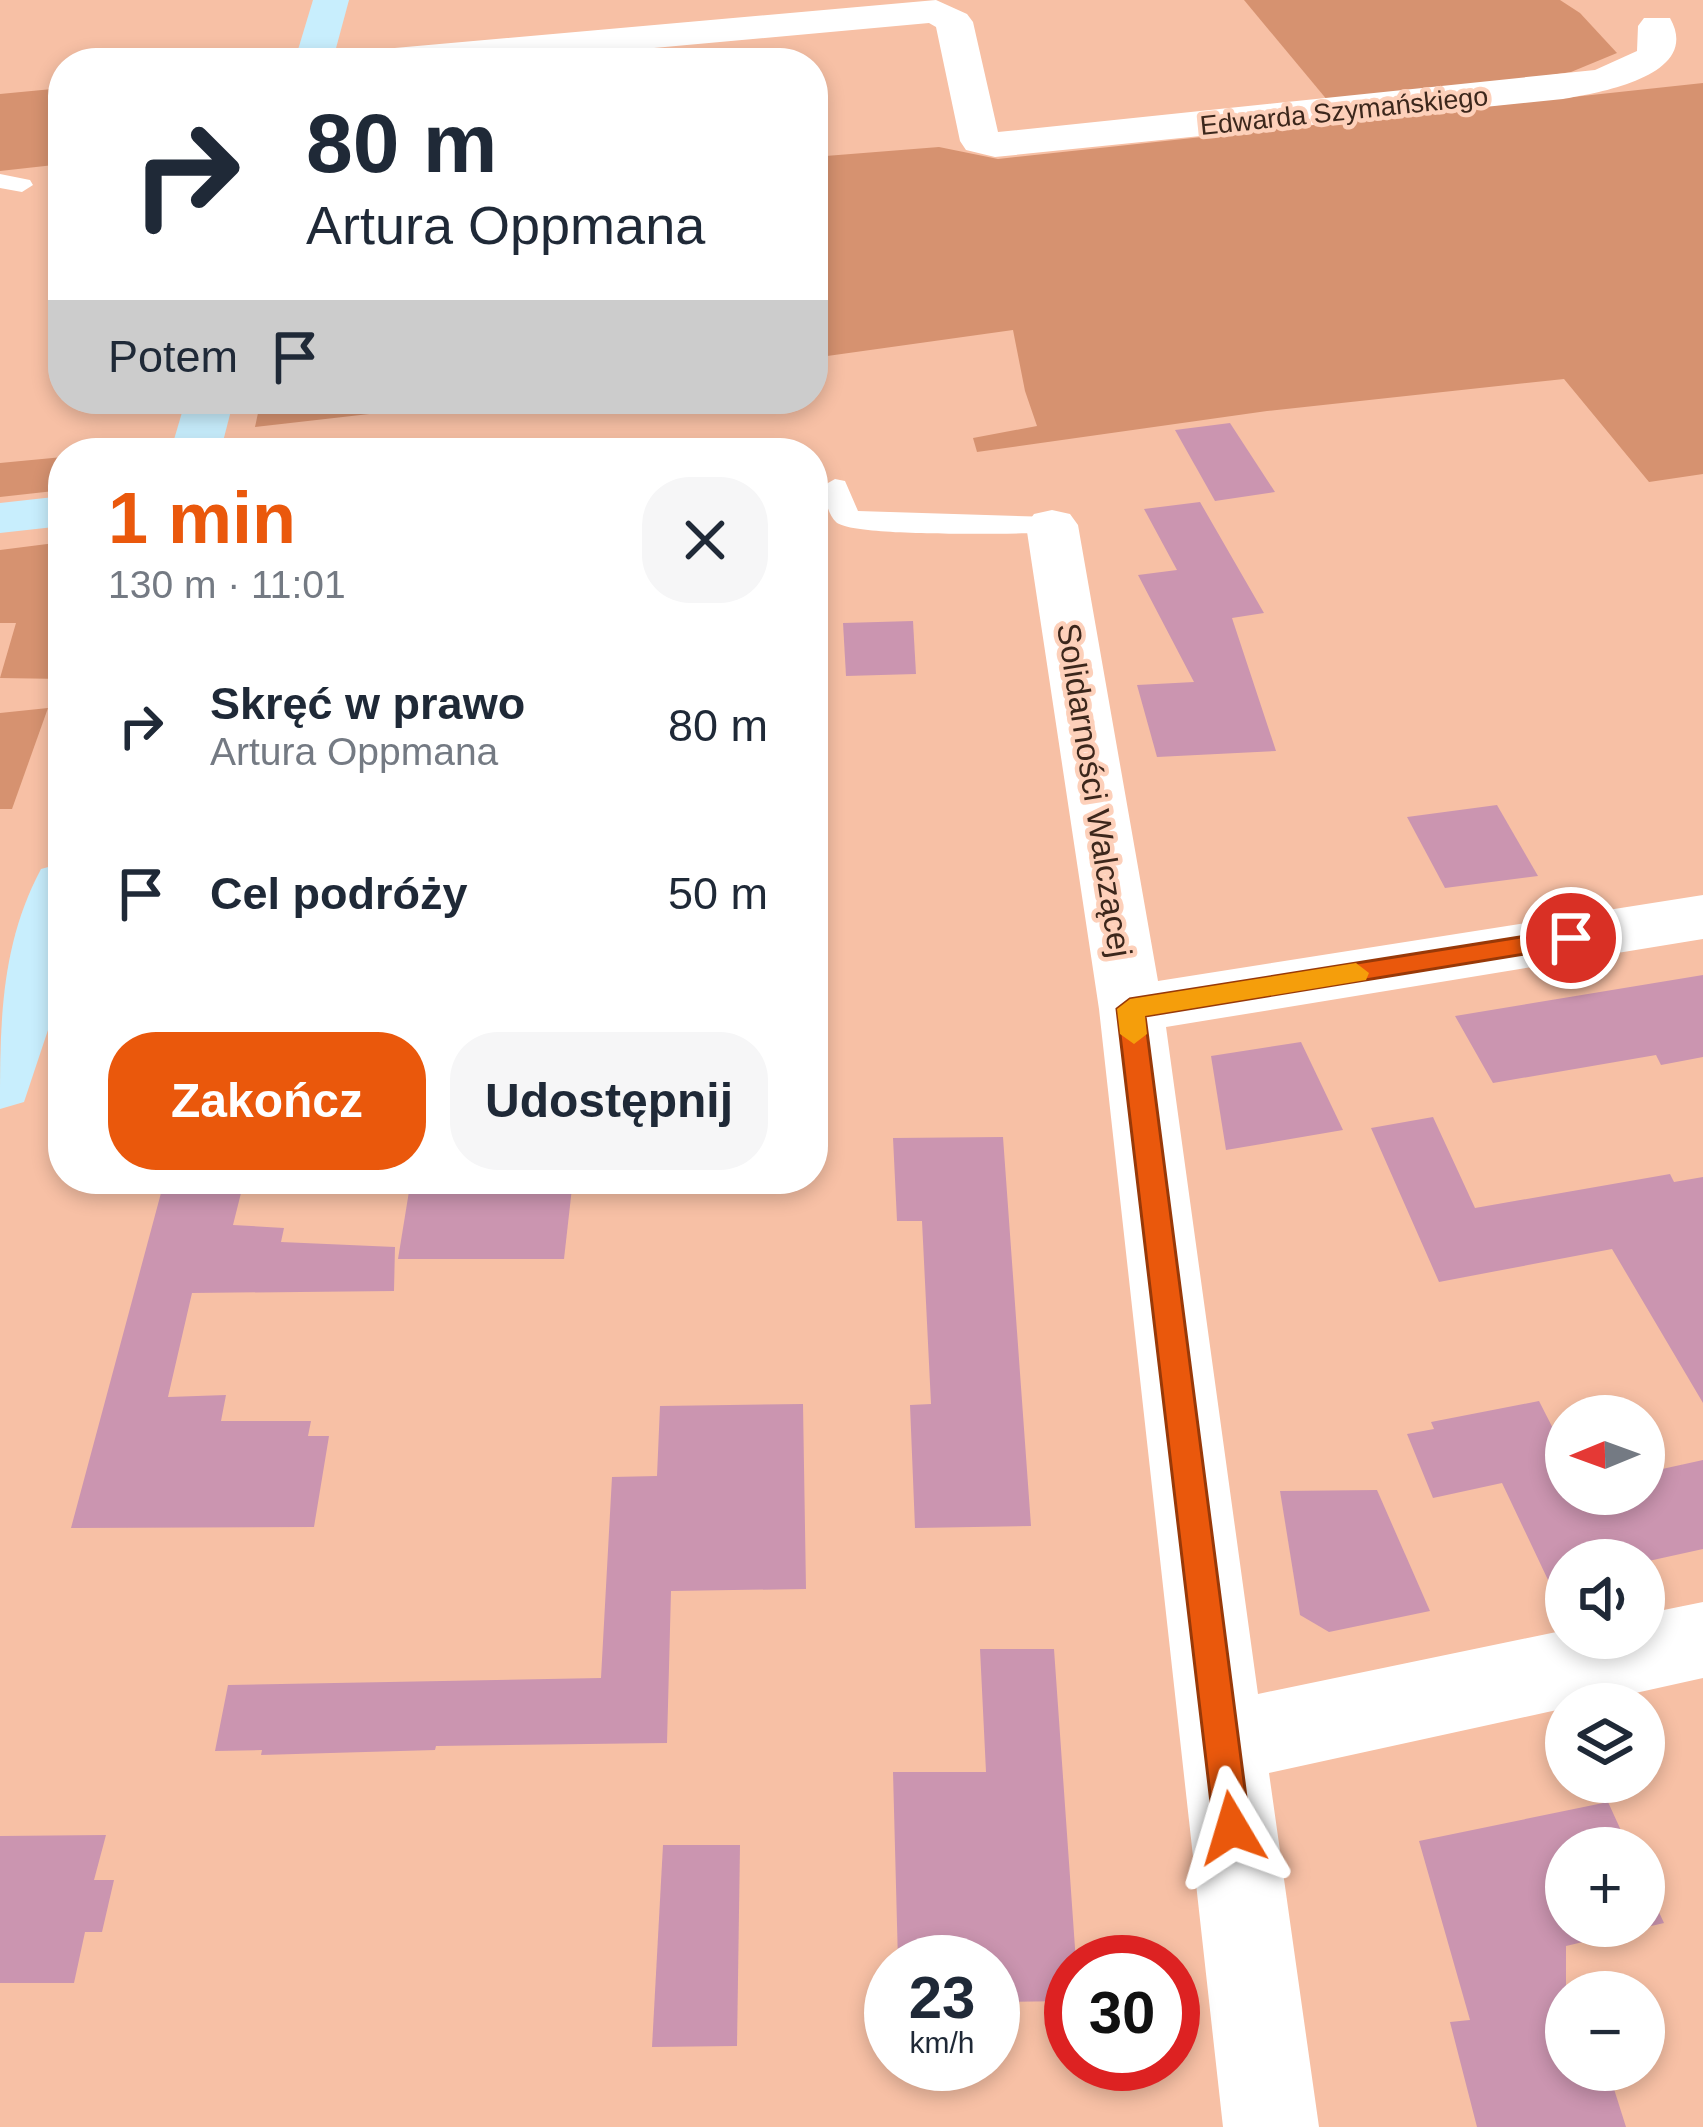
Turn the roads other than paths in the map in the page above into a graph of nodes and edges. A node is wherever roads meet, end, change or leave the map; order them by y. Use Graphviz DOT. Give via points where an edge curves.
graph roads {
  1 [pos="332,0"];
  2 [pos="1658,26"];
  3 [pos="318,48"];
  4 [pos="519,48"];
  5 [pos="835,487"];
  6 [pos="48,513"];
  7 [pos="0,518"];
  8 [pos="847,518"];
  9 [pos="828,521"];
  10 [pos="1052,525"];
  11 [pos="1703,917"];
  12 [pos="48,932"];
  13 [pos="1130,1009"];
  14 [pos="0,1084"];
  15 [pos="1703,1640"];
  16 [pos="1221,1743"];
  17 [pos="1270,2127"];
  1 -- 3 [label="street"];
  2 -- 4 [label="street, Edwarda Szymańskiego" via="1656,57 1563,88 995,146 977,134 954,22 936,11"];
  5 -- 8 [label="lane"];
  6 -- 7 [label="street"];
  8 -- 9 [label="lane"];
  8 -- 10 [label="lane"];
  10 -- 13 [label="street, Solidarności Walczącej"];
  11 -- 13 [label="street"];
  12 -- 14 [label="street"];
  13 -- 16 [label="street, Solidarności Walczącej"];
  15 -- 16 [label="street"];
  16 -- 17 [label="street, Solidarności Walczącej"];
}
